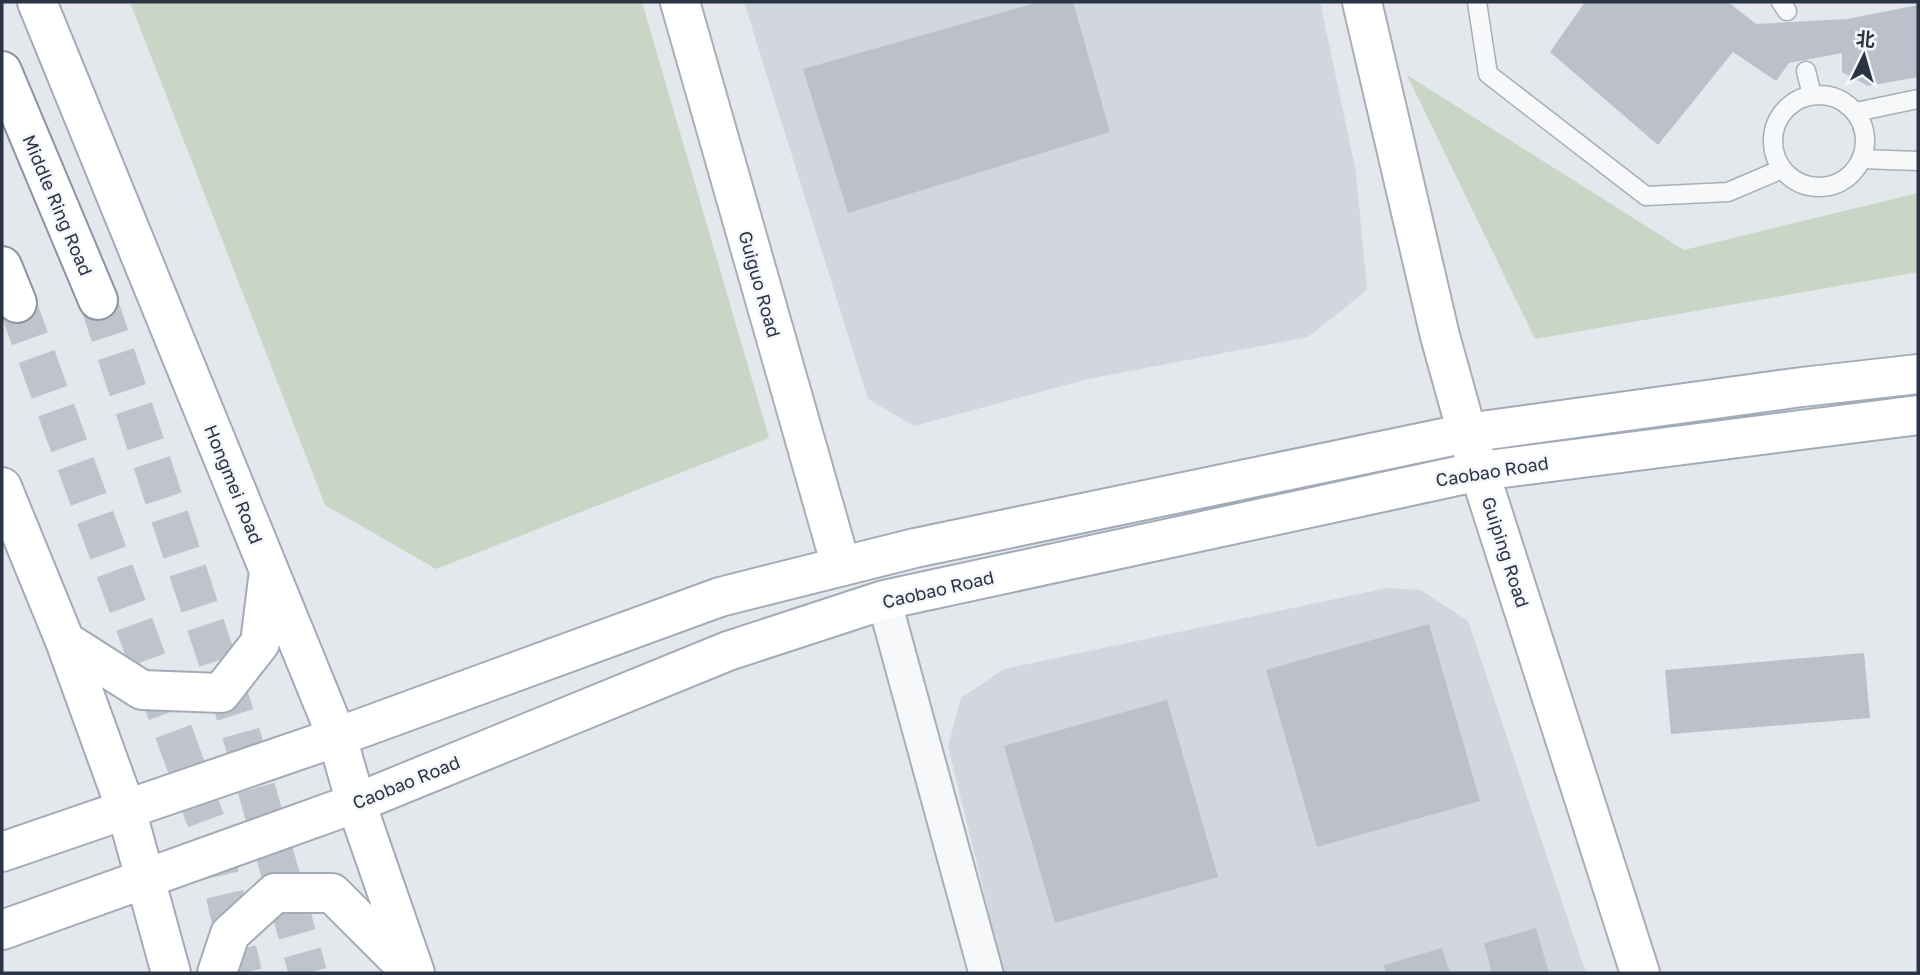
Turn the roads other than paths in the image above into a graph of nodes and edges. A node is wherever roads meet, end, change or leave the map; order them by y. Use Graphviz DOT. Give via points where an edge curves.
graph roads {
  1 [pos="37,2"];
  2 [pos="680,2"];
  3 [pos="1362,2"];
  4 [pos="1477,2"];
  5 [pos="2,71"];
  6 [pos="1806,71"];
  7 [pos="1812,95"];
  8 [pos="1918,99"];
  9 [pos="1856,112"];
  10 [pos="1861,159"];
  11 [pos="1918,160"];
  12 [pos="1782,169"];
  13 [pos="2,265"];
  14 [pos="98,300"];
  15 [pos="17,303"];
  16 [pos="1918,374"];
  17 [pos="1918,415"];
  18 [pos="1467,433"];
  19 [pos="1480,471"];
  20 [pos="2,487"];
  21 [pos="841,566"];
  22 [pos="269,569"];
  23 [pos="884,600"];
  24 [pos="65,641"];
  25 [pos="337,737"];
  26 [pos="356,803"];
  27 [pos="126,809"];
  28 [pos="2,852"];
  29 [pos="145,879"];
  30 [pos="2,930"];
  31 [pos="171,973"];
  32 [pos="217,973"];
  33 [pos="413,973"];
  34 [pos="986,973"];
  35 [pos="1640,973"];
  1 -- 22 [label="main road, Hongmei Road"];
  2 -- 21 [label="main road, Guiguo Road"];
  3 -- 18 [label="main road, Guiping Road"];
  4 -- 12 [label="lane" via="1488,74 1646,195 1728,192"];
  5 -- 14 [label="main road, Middle Ring Road"];
  6 -- 7 [label="lane"];
  7 -- 9 [label="lane" via="1836,98"];
  7 -- 12 [label="lane" via="1790,104 1775,123 1772,147"];
  8 -- 9 [label="lane"];
  9 -- 10 [label="lane" via="1865,135"];
  10 -- 11 [label="lane"];
  10 -- 12 [label="lane" via="1847,178 1825,187 1801,184"];
  13 -- 15 [label="main road"];
  16 -- 18 [label="main road"];
  17 -- 19 [label="main road, Caobao Road"];
  18 -- 19 [label="main road, Guiping Road"];
  18 -- 21 [label="main road"];
  19 -- 23 [label="main road, Caobao Road"];
  19 -- 35 [label="main road, Guiping Road"];
  20 -- 24 [label="main road"];
  21 -- 25 [label="main road" via="720,597"];
  22 -- 24 [label="main road" via="260,643 221,693 142,690"];
  22 -- 25 [label="main road, Hongmei Road"];
  23 -- 26 [label="main road, Caobao Road" via="728,650"];
  23 -- 34 [label="street"];
  24 -- 27 [label="main road"];
  25 -- 26 [label="main road, Hongmei Road"];
  25 -- 27 [label="main road"];
  26 -- 29 [label="main road, Caobao Road"];
  26 -- 33 [label="main road, Hongmei Road"];
  27 -- 28 [label="main road"];
  27 -- 29 [label="main road"];
  29 -- 30 [label="main road, Caobao Road"];
  29 -- 31 [label="main road"];
  32 -- 33 [label="main road" via="230,934 275,893 332,893"];
}
